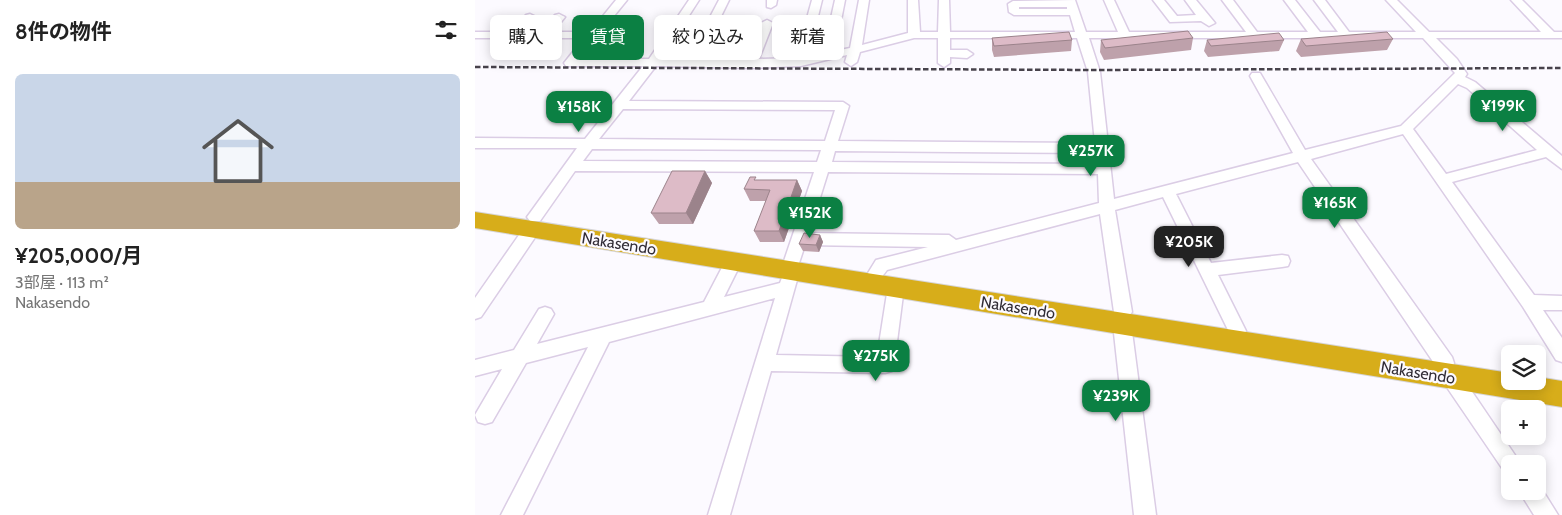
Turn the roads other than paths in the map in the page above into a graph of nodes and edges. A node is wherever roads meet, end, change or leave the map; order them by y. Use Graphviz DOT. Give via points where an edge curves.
graph roads {
  1 [pos="622,0"];
  2 [pos="694,0"];
  3 [pos="724,0"];
  4 [pos="817,0"];
  5 [pos="840,0"];
  6 [pos="864,0"];
  7 [pos="913,0"];
  8 [pos="944,0"];
  9 [pos="1109,0"];
  10 [pos="1158,0"];
  11 [pos="1189,0"];
  12 [pos="1227,0"];
  13 [pos="1289,0"];
  14 [pos="1319,0"];
  15 [pos="1391,0"];
  16 [pos="1516,0"];
  17 [pos="1072,5"];
  18 [pos="610,15"];
  19 [pos="837,15"];
  20 [pos="1205,17"];
  21 [pos="767,23"];
  22 [pos="914,35"];
  23 [pos="944,35"];
  24 [pos="1426,35"];
  25 [pos="1556,35"];
  26 [pos="1082,36"];
  27 [pos="1125,36"];
  28 [pos="1221,36"];
  29 [pos="1255,36"];
  30 [pos="1318,36"];
  31 [pos="1347,36"];
  32 [pos="967,54"];
  33 [pos="844,56"];
  34 [pos="853,56"];
  35 [pos="572,60"];
  36 [pos="606,60"];
  37 [pos="810,60"];
  38 [pos="801,62"];
  39 [pos="652,63"];
  40 [pos="603,64"];
  41 [pos="691,64"];
  42 [pos="751,64"];
  43 [pos="1256,76"];
  44 [pos="1458,79"];
  45 [pos="619,105"];
  46 [pos="1406,129"];
  47 [pos="475,143"];
  48 [pos="589,143"];
  49 [pos="830,145"];
  50 [pos="1103,148"];
  51 [pos="1548,152"];
  52 [pos="1302,157"];
  53 [pos="1562,164"];
  54 [pos="571,166"];
  55 [pos="822,169"];
  56 [pos="1105,169"];
  57 [pos="1442,180"];
  58 [pos="1168,192"];
  59 [pos="475,207"];
  60 [pos="1107,207"];
  61 [pos="475,220"];
  62 [pos="533,223"];
  63 [pos="971,242"];
  64 [pos="734,261"];
  65 [pos="1282,261"];
  66 [pos="792,265"];
  67 [pos="1207,270"];
  68 [pos="886,280"];
  69 [pos="1529,302"];
  70 [pos="1562,302"];
  71 [pos="710,308"];
  72 [pos="475,312"];
  73 [pos="545,314"];
  74 [pos="1122,318"];
  75 [pos="1237,331"];
  76 [pos="603,335"];
  77 [pos="1562,354"];
  78 [pos="517,358"];
  79 [pos="765,363"];
  80 [pos="475,368"];
  81 [pos="1448,370"];
  82 [pos="1501,373"];
  83 [pos="1546,378"];
  84 [pos="1562,381"];
  85 [pos="1562,394"];
  86 [pos="485,415"];
  87 [pos="1505,455"];
  88 [pos="1536,500"];
  89 [pos="512,515"];
  90 [pos="719,515"];
  91 [pos="1145,515"];
  92 [pos="1547,515"];
  1 -- 18 [label="street"];
  2 -- 39 [label="street"];
  3 -- 41 [label="street"];
  4 -- 38 [label="street"];
  5 -- 19 [label="street"];
  6 -- 34 [label="street"];
  7 -- 22 [label="street"];
  8 -- 23 [label="street"];
  9 -- 27 [label="street"];
  10 -- 20 [label="street" via="1175,20"];
  11 -- 20 [label="street"];
  12 -- 29 [label="street"];
  13 -- 30 [label="street"];
  14 -- 31 [label="street"];
  15 -- 24 [label="street"];
  16 -- 25 [label="street"];
  17 -- 26 [label="street"];
  20 -- 28 [label="street"];
  21 -- 42 [label="street"];
  22 -- 23 [label="street"];
  22 -- 34 [label="street"];
  23 -- 26 [label="street"];
  23 -- 32 [label="street" via="945,58"];
  24 -- 25 [label="street"];
  24 -- 31 [label="street"];
  24 -- 44 [label="street" via="1458,68 1461,76"];
  26 -- 27 [label="street"];
  26 -- 50 [label="street" via="1093,72"];
  27 -- 28 [label="street"];
  28 -- 29 [label="street"];
  29 -- 30 [label="street"];
  30 -- 31 [label="street"];
  33 -- 34 [label="street"];
  35 -- 40 [label="street" via="569,63"];
  36 -- 40 [label="street"];
  37 -- 38 [label="street"];
  38 -- 42 [label="street"];
  39 -- 40 [label="street"];
  39 -- 41 [label="street"];
  39 -- 45 [label="street"];
  41 -- 42 [label="street"];
  43 -- 52 [label="street"];
  44 -- 46 [label="street"];
  44 -- 51 [label="street" via="1471,85"];
  45 -- 48 [label="street"];
  45 -- 49 [label="street" via="843,106"];
  46 -- 52 [label="street"];
  46 -- 57 [label="street"];
  47 -- 48 [label="street"];
  48 -- 49 [label="street"];
  48 -- 54 [label="street"];
  49 -- 50 [label="street"];
  49 -- 55 [label="street"];
  50 -- 56 [label="street"];
  51 -- 53 [label="street"];
  51 -- 57 [label="street"];
  52 -- 58 [label="street"];
  52 -- 81 [label="street"];
  54 -- 55 [label="street"];
  54 -- 62 [label="street"];
  55 -- 56 [label="street"];
  55 -- 66 [label="street"];
  56 -- 60 [label="street"];
  57 -- 69 [label="street"];
  58 -- 60 [label="street"];
  58 -- 67 [label="street"];
  59 -- 62 [label="highway, Nakasendo"];
  60 -- 63 [label="street"];
  60 -- 74 [label="street"];
  61 -- 62 [label="highway, Nakasendo"];
  62 -- 64 [label="highway, Nakasendo"];
  62 -- 66 [label="highway, Nakasendo"];
  62 -- 72 [label="street"];
  63 -- 66 [label="street"];
  63 -- 68 [label="street" via="883,265"];
  64 -- 66 [label="highway, Nakasendo"];
  64 -- 71 [label="street"];
  65 -- 67 [label="street"];
  66 -- 68 [label="highway, Nakasendo"];
  66 -- 71 [label="street"];
  66 -- 79 [label="street"];
  67 -- 75 [label="street"];
  68 -- 74 [label="highway, Nakasendo"];
  68 -- 79 [label="street" via="885,365"];
  69 -- 70 [label="street"];
  69 -- 77 [label="street"];
  71 -- 76 [label="street"];
  73 -- 78 [label="street"];
  74 -- 75 [label="highway, Nakasendo"];
  74 -- 81 [label="highway, Nakasendo"];
  74 -- 91 [label="street"];
  75 -- 81 [label="highway, Nakasendo"];
  76 -- 78 [label="street"];
  76 -- 89 [label="street"];
  78 -- 80 [label="street"];
  78 -- 86 [label="street"];
  79 -- 90 [label="street"];
  81 -- 82 [label="highway, Nakasendo"];
  81 -- 85 [label="highway, Nakasendo"];
  81 -- 87 [label="street"];
  83 -- 84 [label="highway"];
  88 -- 92 [label="street"];
}
